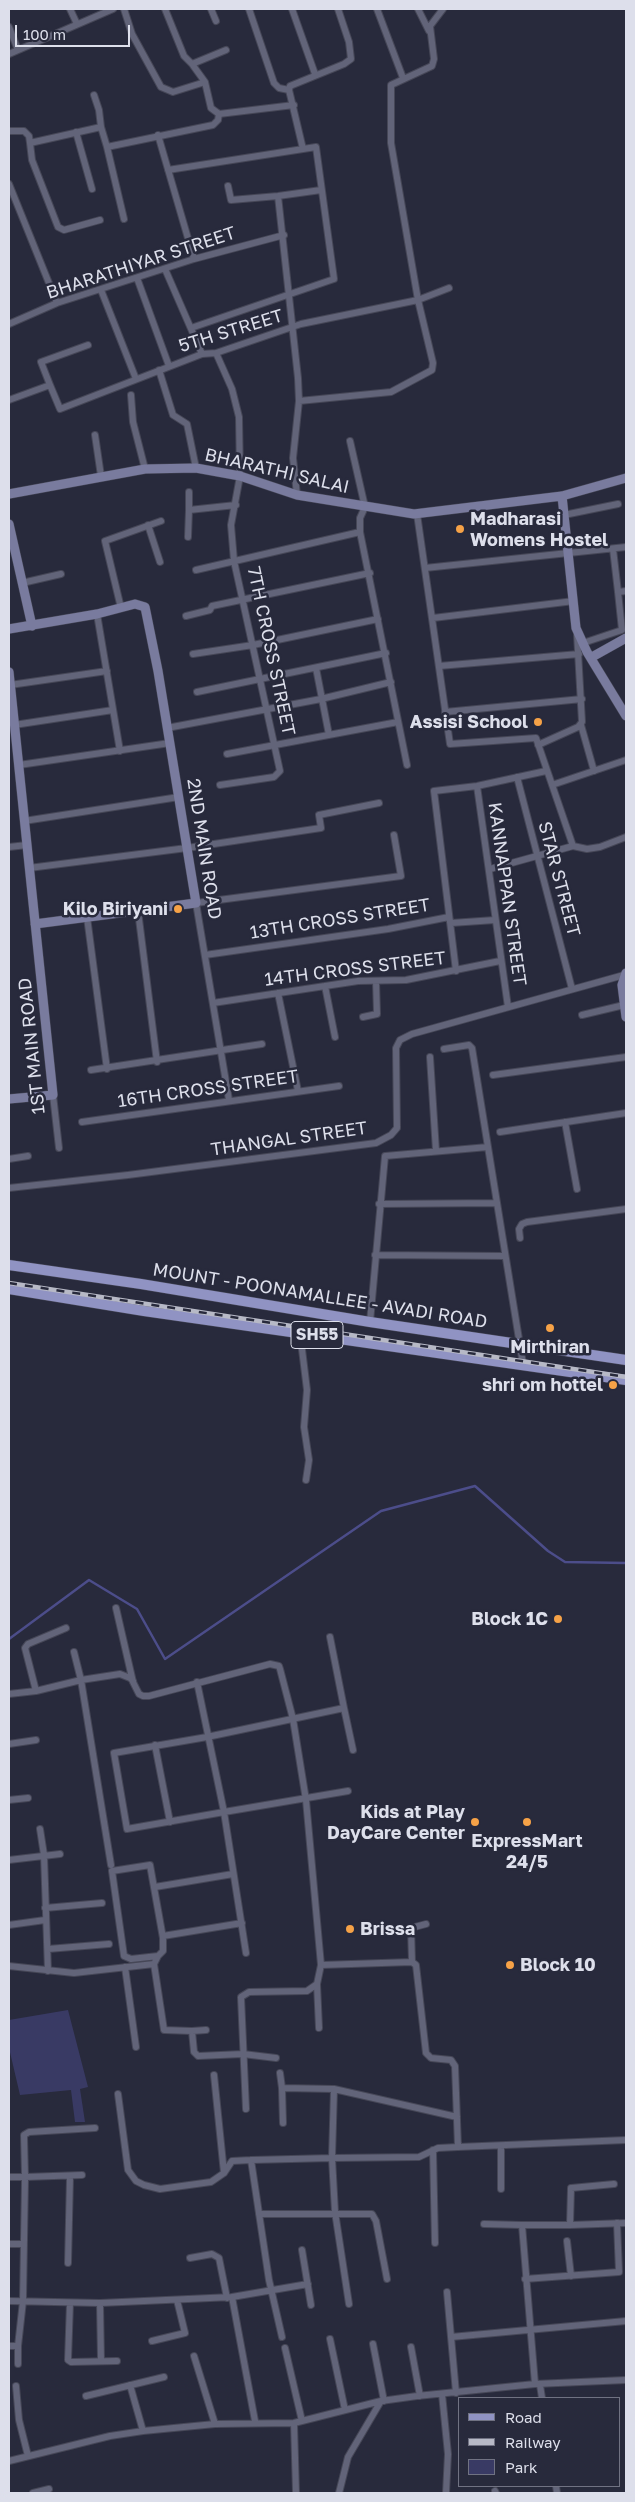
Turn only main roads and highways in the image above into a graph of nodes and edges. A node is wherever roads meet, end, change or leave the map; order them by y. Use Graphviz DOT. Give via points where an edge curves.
graph roads {
  1 [pos="9,1266"];
  2 [pos="9,1289"];
  3 [pos="626,1360"];
  4 [pos="626,1380"];
  1 -- 3 [label="main road, MOUNT - POONAMALLEE - AVADI ROAD / SH55"];
  2 -- 4 [label="main road, MOUNT - POONAMALLEE - AVADI ROAD / SH55"];
}
